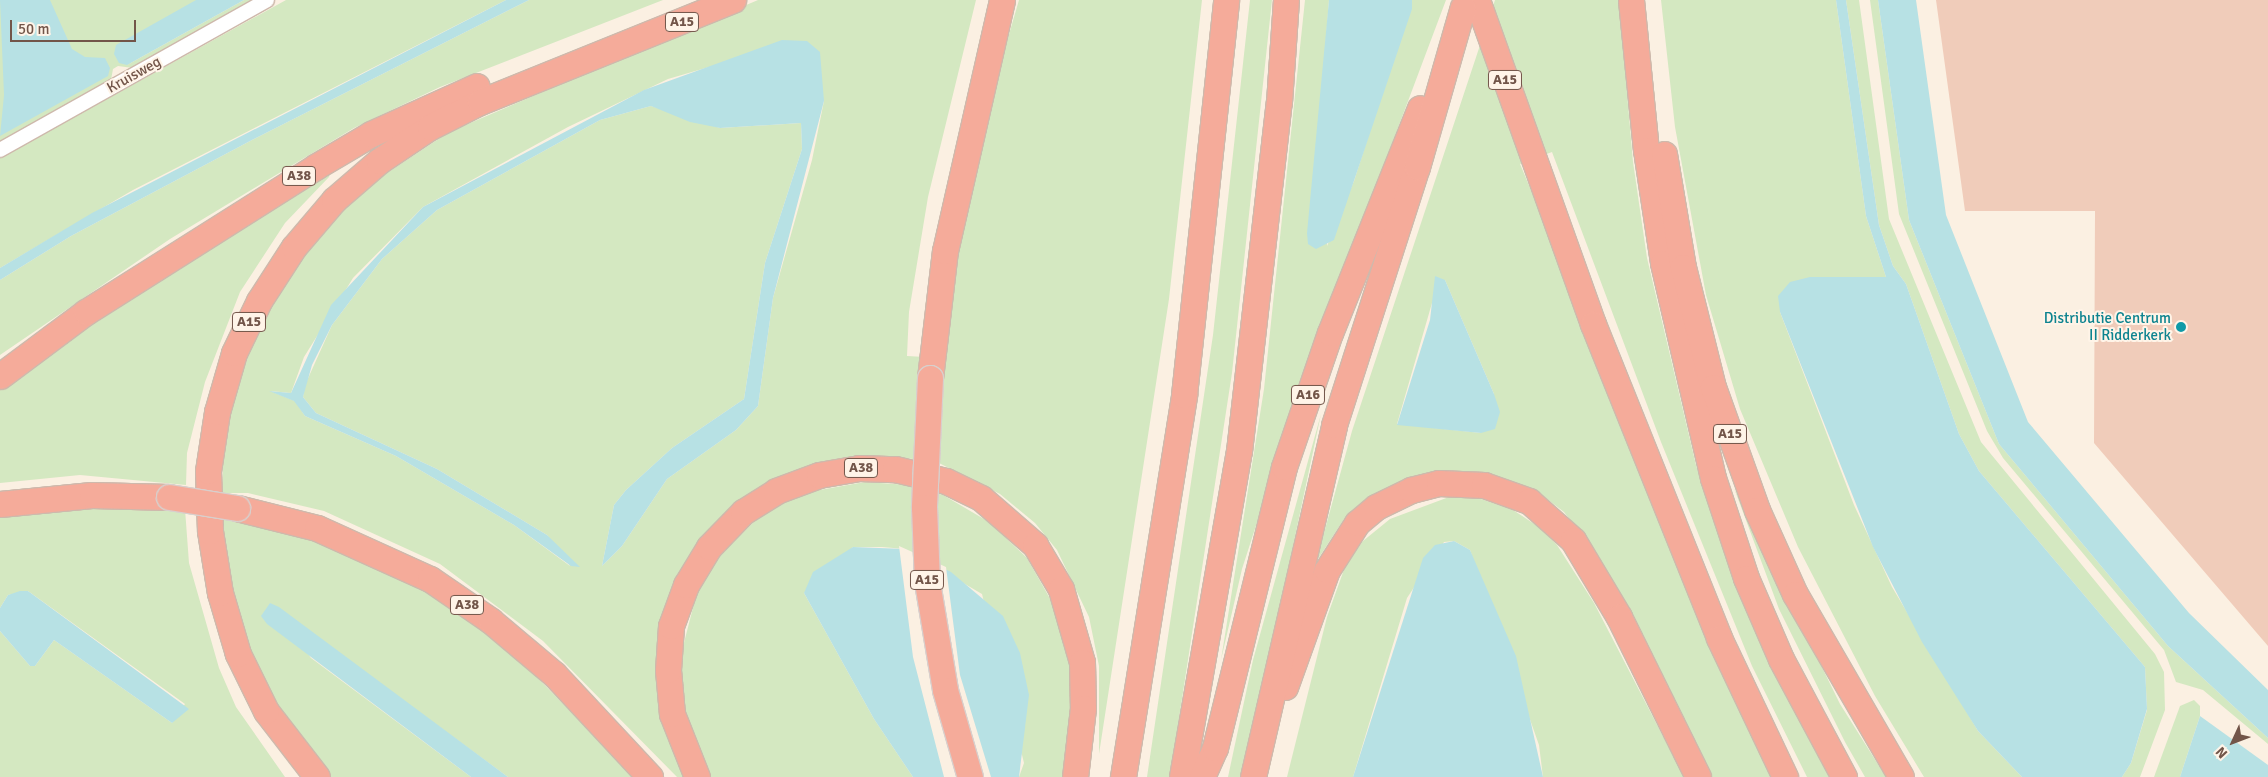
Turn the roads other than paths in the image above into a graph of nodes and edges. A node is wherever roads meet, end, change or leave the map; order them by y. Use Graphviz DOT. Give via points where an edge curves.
graph roads {
  1 [pos="267,0"];
  2 [pos="733,0"];
  3 [pos="1002,0"];
  4 [pos="1226,0"];
  5 [pos="1286,0"];
  6 [pos="1631,0"];
  7 [pos="1465,11"];
  8 [pos="631,42"];
  9 [pos="1635,62"];
  10 [pos="0,150"];
  11 [pos="0,376"];
  12 [pos="0,504"];
  13 [pos="317,777"];
  14 [pos="650,777"];
  15 [pos="697,777"];
  16 [pos="970,777"];
  17 [pos="1075,777"];
  18 [pos="1123,777"];
  19 [pos="1182,777"];
  20 [pos="1202,777"];
  21 [pos="1253,777"];
  22 [pos="1698,777"];
  23 [pos="1785,777"];
  24 [pos="1844,777"];
  25 [pos="1901,777"];
  1 -- 10 [label="street, Kruisweg"];
  2 -- 8 [label="highway, A15"];
  3 -- 16 [label="highway, A15, bridge" via="945,251 930,378 924,506 927,582 945,690"];
  4 -- 18 [label="highway" via="1184,395"];
  5 -- 19 [label="highway" via="1279,102 1239,451"];
  6 -- 9 [label="highway, A15"];
  7 -- 20 [label="highway, A16" via="1366,241 1284,467 1215,748"];
  7 -- 21 [label="highway, A16" via="1334,425"];
  7 -- 23 [label="highway, A15" via="1533,159 1719,638"];
  8 -- 11 [label="highway, A38" via="472,88 371,134 94,307"];
  8 -- 13 [label="highway, A15" via="480,102 379,161 334,200 294,247 234,354 217,412 208,471 210,531 220,593 238,654 266,710"];
  9 -- 24 [label="highway, A15" via="1663,263 1713,478 1746,578 1781,659"];
  9 -- 25 [label="highway, A15" via="1661,141 1683,267 1713,387 1757,510 1800,602"];
  12 -- 14 [label="highway, A38, bridge" via="92,495 169,497 236,508 317,528 430,579 492,621 554,674"];
  15 -- 17 [label="highway, A38" via="672,714 668,670 671,626 686,585 709,548 743,512 776,491 819,475 859,468 895,470 946,481 981,498 1035,546 1062,589 1078,645 1083,708"];
  21 -- 22 [label="highway, A16" via="1327,570 1342,541 1366,515 1399,494 1453,482 1513,494 1564,529 1619,617"];
}
